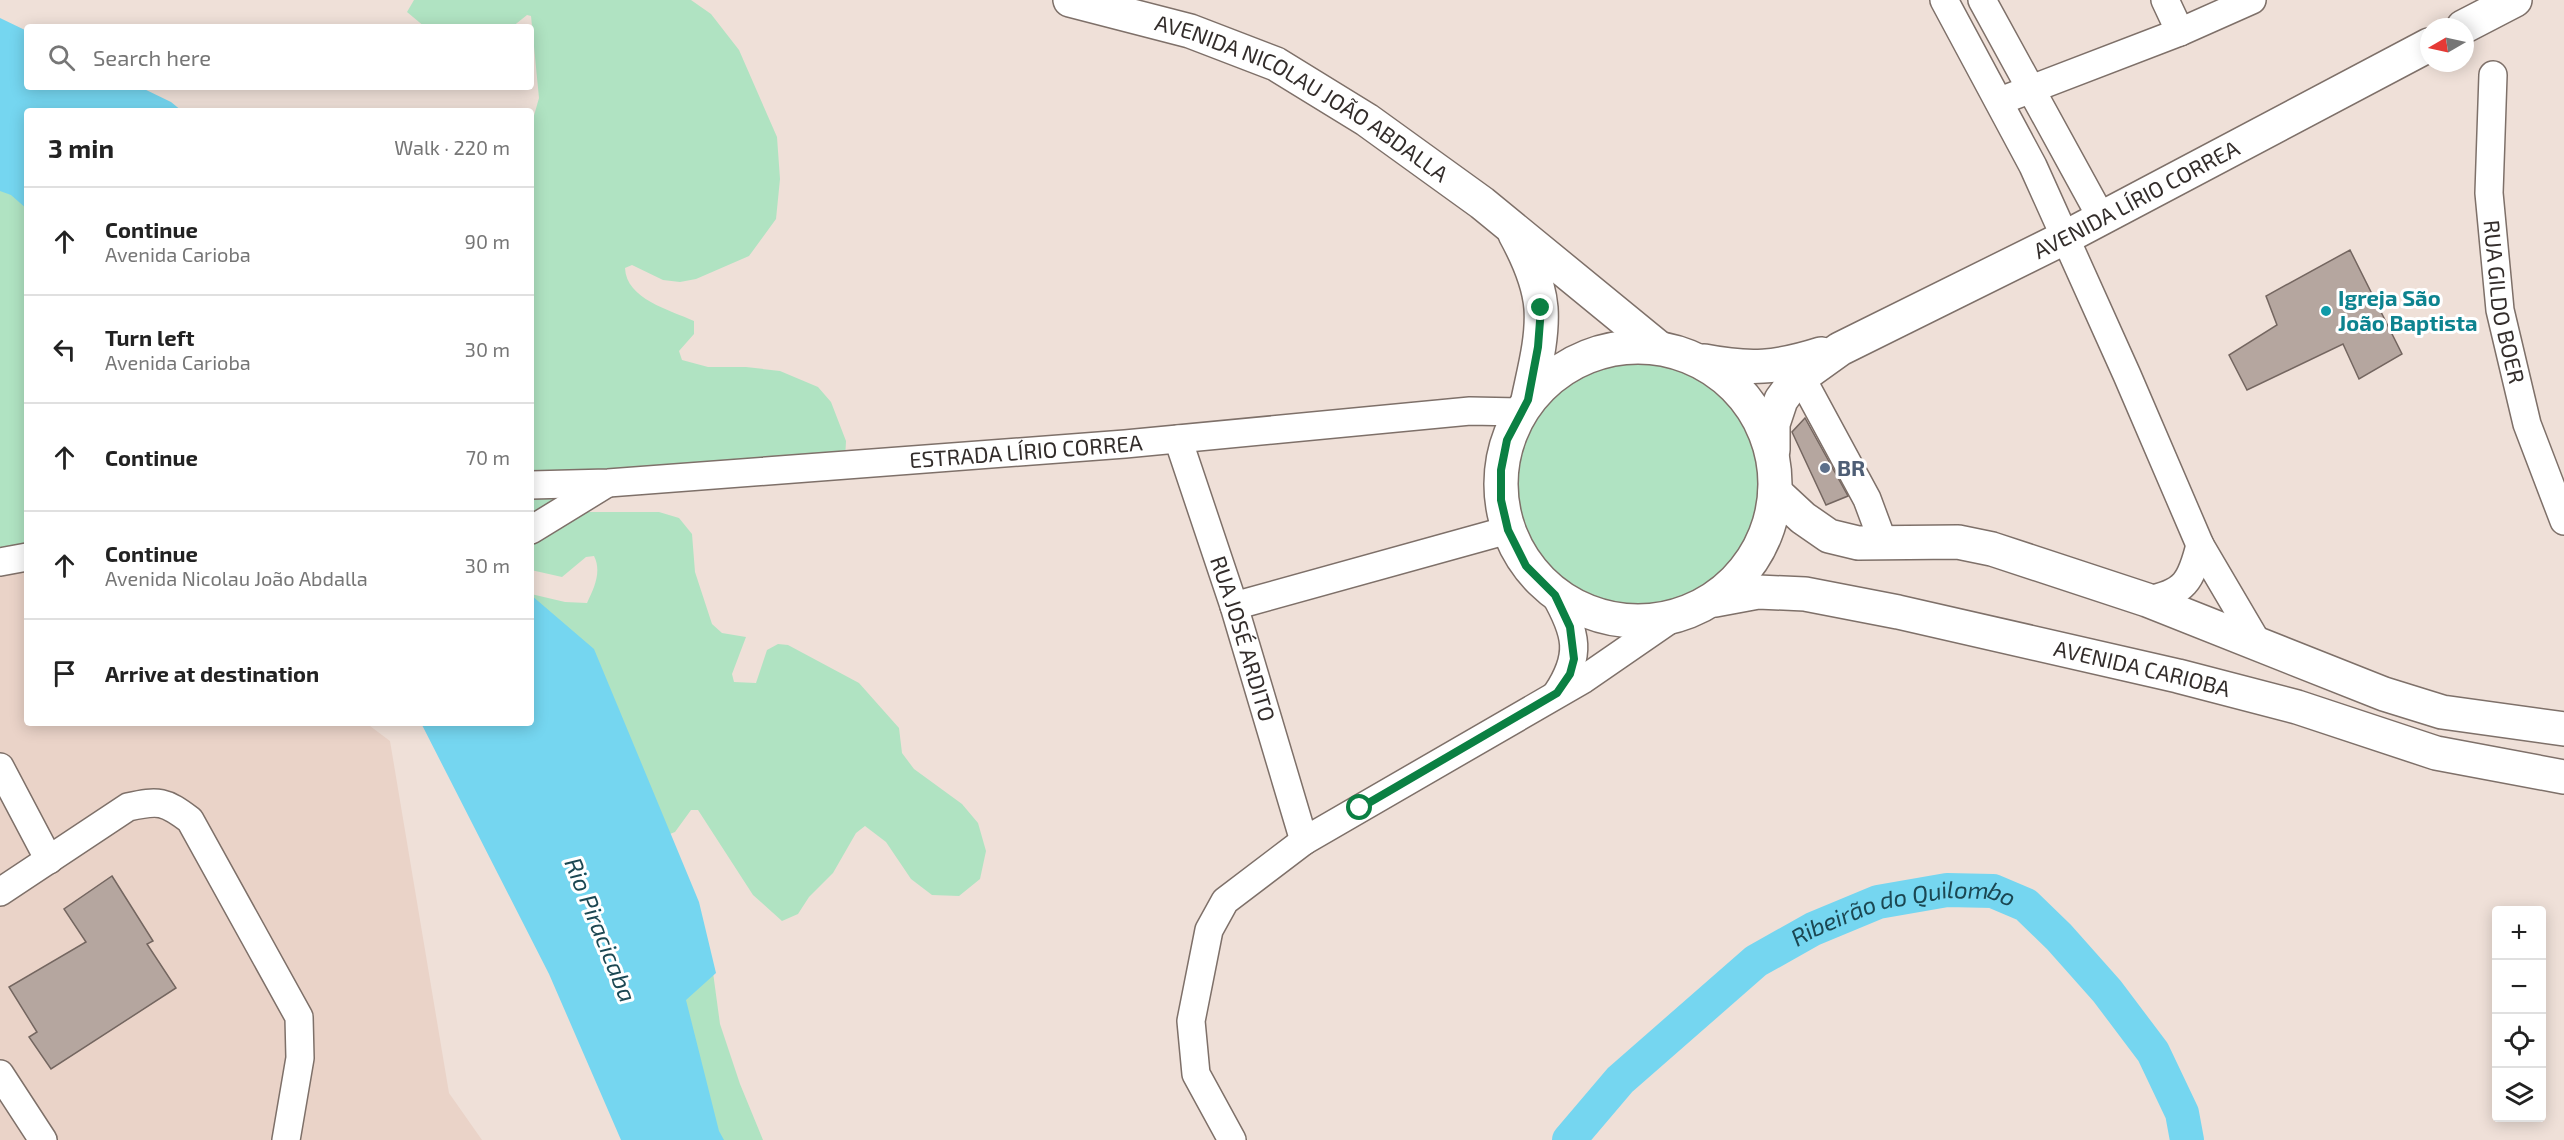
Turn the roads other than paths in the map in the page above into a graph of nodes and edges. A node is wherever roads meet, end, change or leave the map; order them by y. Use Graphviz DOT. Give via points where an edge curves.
graph roads {
  1 [pos="1070,0"];
  2 [pos="1944,0"];
  3 [pos="1982,0"];
  4 [pos="2165,0"];
  5 [pos="2252,0"];
  6 [pos="2515,0"];
  7 [pos="2474,21"];
  8 [pos="2180,32"];
  9 [pos="2420,50"];
  10 [pos="2493,75"];
  11 [pos="2030,90"];
  12 [pos="2000,102"];
  13 [pos="2101,217"];
  14 [pos="1513,230"];
  15 [pos="2066,237"];
  16 [pos="1659,348"];
  17 [pos="1840,349"];
  18 [pos="1699,361"];
  19 [pos="1801,377"];
  20 [pos="1524,406"];
  21 [pos="1178,439"];
  22 [pos="1773,460"];
  23 [pos="608,483"];
  24 [pos="534,485"];
  25 [pos="1775,492"];
  26 [pos="2564,521"];
  27 [pos="534,528"];
  28 [pos="1508,530"];
  29 [pos="1883,542"];
  30 [pos="2200,545"];
  31 [pos="24,558"];
  32 [pos="0,562"];
  33 [pos="1555,595"];
  34 [pos="1715,600"];
  35 [pos="2146,600"];
  36 [pos="1234,606"];
  37 [pos="1671,619"];
  38 [pos="2257,642"];
  39 [pos="1557,693"];
  40 [pos="2564,729"];
  41 [pos="0,767"];
  42 [pos="2564,777"];
  43 [pos="1304,841"];
  44 [pos="49,860"];
  45 [pos="0,892"];
  46 [pos="0,1074"];
  47 [pos="43,1140"];
  48 [pos="286,1140"];
  49 [pos="1232,1140"];
  1 -- 14 [label="main road, AVENIDA NICOLAU JOÃO ABDALLA" via="1190,31 1276,64 1367,120"];
  2 -- 12 [label="street"];
  3 -- 11 [label="street"];
  4 -- 8 [label="street"];
  5 -- 8 [label="street"];
  6 -- 7 [label="main road"];
  8 -- 11 [label="street"];
  9 -- 13 [label="main road, AVENIDA LÍRIO CORREA"];
  10 -- 26 [label="street, RUA GILDO BOER" via="2489,193 2500,310 2527,424"];
  11 -- 12 [label="street"];
  11 -- 13 [label="street"];
  12 -- 15 [label="street"];
  13 -- 15 [label="main road, AVENIDA LÍRIO CORREA"];
  14 -- 16 [label="main road, AVENIDA NICOLAU JOÃO ABDALLA"];
  14 -- 20 [label="main road, AVENIDA NICOLAU JOÃO ABDALLA" via="1528,259 1541,308 1538,347"];
  15 -- 17 [label="main road, AVENIDA LÍRIO CORREA"];
  15 -- 30 [label="street"];
  16 -- 18 [label="main road"];
  16 -- 20 [label="main road" via="1622,347 1586,356 1554,374"];
  17 -- 18 [label="main road, AVENIDA LÍRIO CORREA" via="1765,367 1738,368"];
  17 -- 19 [label="main road, AVENIDA LÍRIO CORREA"];
  18 -- 22 [label="main road" via="1734,385 1759,419"];
  19 -- 22 [label="main road, AVENIDA LÍRIO CORREA" via="1781,400 1773,424"];
  19 -- 29 [label="street" via="1867,500"];
  20 -- 21 [label="street, ESTRADA LÍRIO CORREA"];
  20 -- 28 [label="main road" via="1507,440 1501,470 1501,500"];
  21 -- 23 [label="street, ESTRADA LÍRIO CORREA"];
  21 -- 36 [label="street, RUA JOSÉ ARDITO"];
  22 -- 25 [label="main road"];
  23 -- 24 [label="street, ESTRADA LÍRIO CORREA"];
  23 -- 27 [label="street"];
  25 -- 29 [label="main road" via="1829,536 1858,543"];
  25 -- 34 [label="main road" via="1767,534 1746,571"];
  28 -- 33 [label="main road" via="1526,566"];
  28 -- 36 [label="street"];
  29 -- 35 [label="main road" via="1958,542 1992,549"];
  30 -- 35 [label="street" via="2193,573 2182,588"];
  30 -- 38 [label="street"];
  31 -- 32 [label="street"];
  33 -- 37 [label="main road" via="1600,617 1630,623"];
  33 -- 39 [label="street" via="1570,627 1574,659 1570,674"];
  34 -- 37 [label="main road"];
  34 -- 42 [label="main road, AVENIDA CARIOBA" via="1758,592 1805,594 1898,612 2265,698 2436,753"];
  35 -- 38 [label="main road"];
  36 -- 43 [label="street, RUA JOSÉ ARDITO"];
  37 -- 39 [label="street"];
  38 -- 40 [label="main road" via="2384,694 2442,712"];
  39 -- 43 [label="street"];
  41 -- 44 [label="street"];
  43 -- 49 [label="street" via="1225,901 1209,930 1191,1021 1196,1074"];
  44 -- 45 [label="street"];
  44 -- 48 [label="street" via="128,807 168,804 190,820 299,1017 300,1058"];
  46 -- 47 [label="street"];
}
